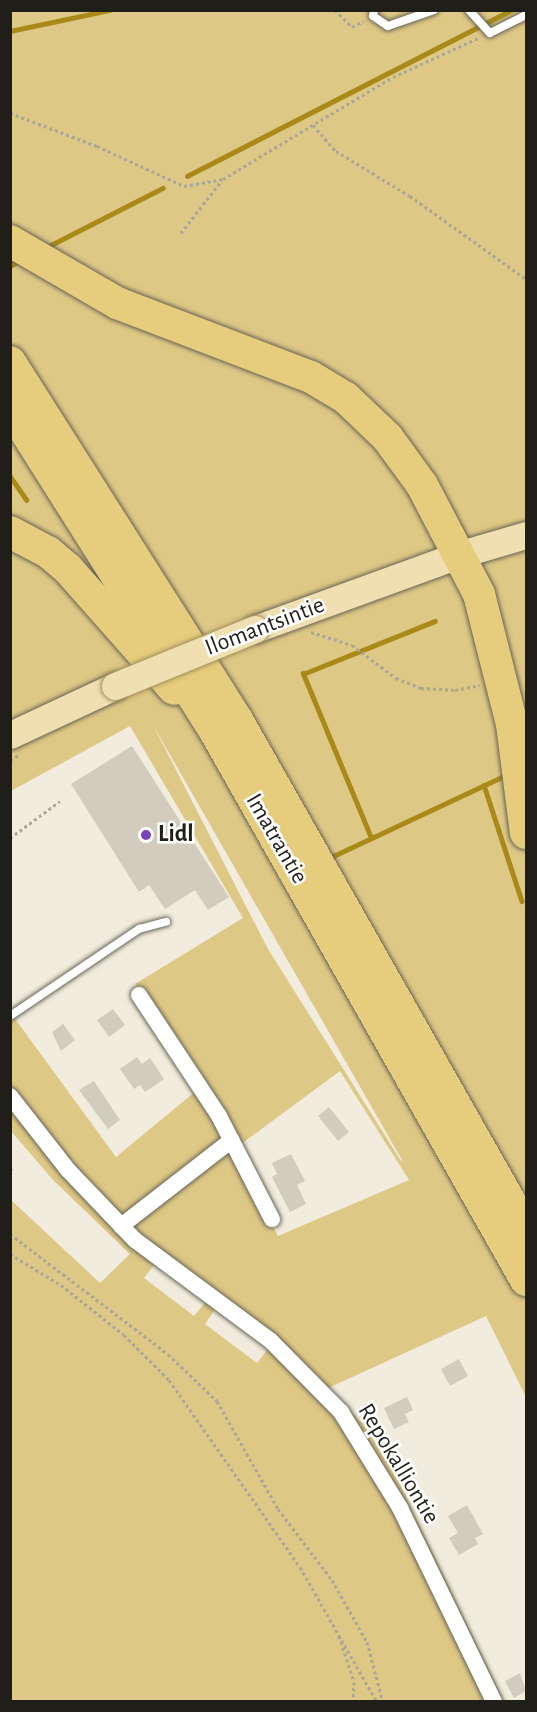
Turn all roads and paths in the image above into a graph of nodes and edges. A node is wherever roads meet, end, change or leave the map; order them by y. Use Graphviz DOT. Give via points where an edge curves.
graph roads {
  1 [pos="335,10"];
  2 [pos="434,10"];
  3 [pos="469,10"];
  4 [pos="374,13"];
  5 [pos="526,15"];
  6 [pos="490,33"];
  7 [pos="10,113"];
  8 [pos="313,125"];
  9 [pos="223,179"];
  10 [pos="182,233"];
  11 [pos="25,250"];
  12 [pos="526,279"];
  13 [pos="10,362"];
  14 [pos="10,407"];
  15 [pos="10,532"];
  16 [pos="526,535"];
  17 [pos="461,554"];
  18 [pos="308,632"];
  19 [pos="485,684"];
  20 [pos="216,733"];
  21 [pos="10,735"];
  22 [pos="60,801"];
  23 [pos="526,833"];
  24 [pos="10,838"];
  25 [pos="166,922"];
  26 [pos="139,995"];
  27 [pos="10,1016"];
  28 [pos="10,1096"];
  29 [pos="232,1140"];
  30 [pos="272,1219"];
  31 [pos="122,1226"];
  32 [pos="526,1230"];
  33 [pos="10,1234"];
  34 [pos="10,1254"];
  35 [pos="526,1280"];
  36 [pos="337,1629"];
  37 [pos="353,1701"];
  38 [pos="376,1701"];
  39 [pos="383,1701"];
  40 [pos="494,1701"];
  1 -- 4 [label="path" via="352,27"];
  2 -- 4 [label="lane" via="388,26"];
  3 -- 6 [label="lane"];
  5 -- 6 [label="lane"];
  6 -- 8 [label="path" via="393,77"];
  7 -- 9 [label="path" via="97,146 184,186"];
  8 -- 9 [label="path"];
  8 -- 12 [label="path" via="336,151 410,196"];
  9 -- 10 [label="path"];
  11 -- 17 [label="highway" via="117,303 278,363 346,398 387,437 422,484"];
  13 -- 32 [label="highway, Imatrantie" via="237,720"];
  14 -- 20 [label="highway, Imatrantie"];
  15 -- 20 [label="highway" via="48,552 68,569 142,657"];
  16 -- 17 [label="main road, Ilomantsintie"];
  17 -- 21 [label="main road, Ilomantsintie, bridge" via="255,629 115,686"];
  17 -- 23 [label="highway" via="479,594 512,724"];
  18 -- 19 [label="path" via="352,645 396,678 421,688 454,690"];
  20 -- 35 [label="highway, Imatrantie"];
  22 -- 24 [label="path"];
  25 -- 27 [label="lane" via="139,929"];
  26 -- 29 [label="street"];
  28 -- 31 [label="street, Repokalliontie" via="68,1170"];
  29 -- 30 [label="street"];
  29 -- 31 [label="street"];
  31 -- 40 [label="street, Repokalliontie" via="135,1240 271,1341 341,1412 400,1508"];
  33 -- 39 [label="path" via="168,1354 217,1401 278,1509 332,1580 361,1632"];
  34 -- 36 [label="path" via="61,1285 124,1335 169,1380 300,1567"];
  36 -- 37 [label="path" via="354,1682"];
  36 -- 38 [label="path"];
}
